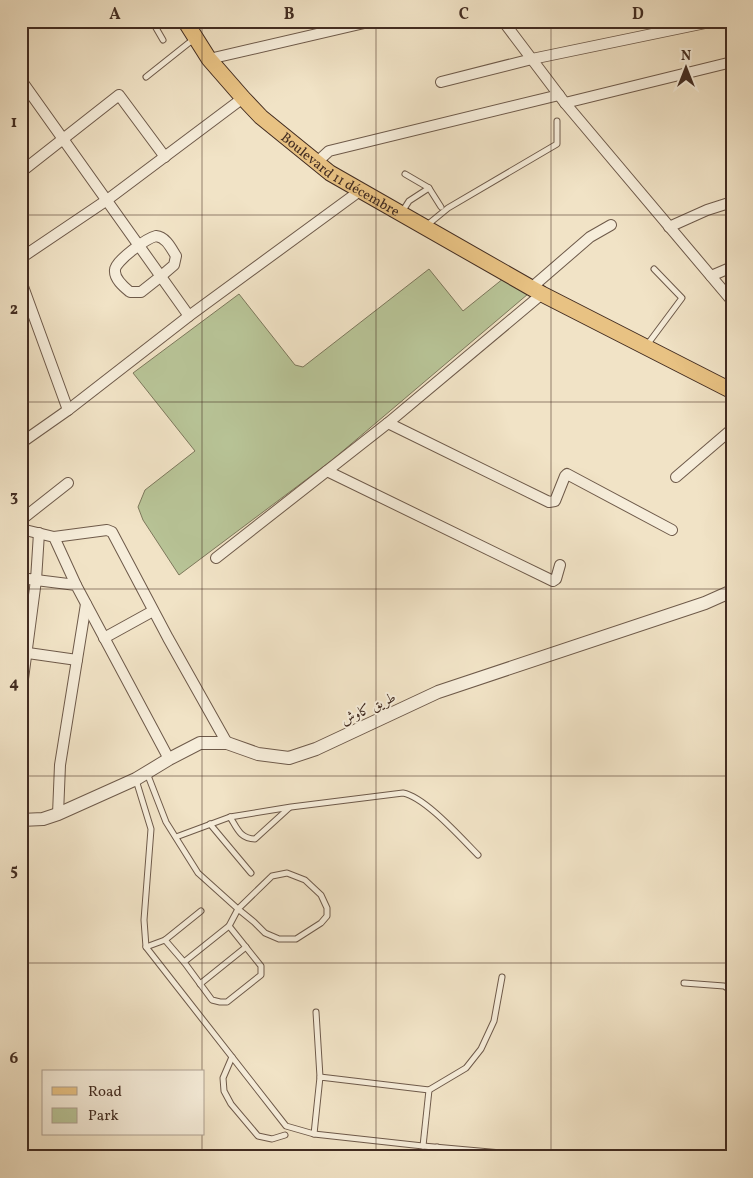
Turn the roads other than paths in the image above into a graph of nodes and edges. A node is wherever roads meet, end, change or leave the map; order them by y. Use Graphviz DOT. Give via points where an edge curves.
graph roads {
  1 [pos="152,21"];
  2 [pos="184,21"];
  3 [pos="373,21"];
  4 [pos="503,21"];
  5 [pos="715,21"];
  6 [pos="195,38"];
  7 [pos="163,40"];
  8 [pos="209,59"];
  9 [pos="532,59"];
  10 [pos="732,62"];
  11 [pos="146,77"];
  12 [pos="21,80"];
  13 [pos="440,82"];
  14 [pos="242,98"];
  15 [pos="562,99"];
  16 [pos="557,121"];
  17 [pos="63,138"];
  18 [pos="165,157"];
  19 [pos="317,162"];
  20 [pos="21,172"];
  21 [pos="405,174"];
  22 [pos="429,188"];
  23 [pos="361,190"];
  24 [pos="107,200"];
  25 [pos="732,202"];
  26 [pos="441,207"];
  27 [pos="402,213"];
  28 [pos="611,225"];
  29 [pos="426,226"];
  30 [pos="669,227"];
  31 [pos="138,247"];
  32 [pos="21,258"];
  33 [pos="732,267"];
  34 [pos="654,269"];
  35 [pos="710,276"];
  36 [pos="160,278"];
  37 [pos="21,281"];
  38 [pos="537,291"];
  39 [pos="732,301"];
  40 [pos="188,316"];
  41 [pos="645,347"];
  42 [pos="732,390"];
  43 [pos="68,410"];
  44 [pos="388,423"];
  45 [pos="732,429"];
  46 [pos="21,443"];
  47 [pos="327,471"];
  48 [pos="676,477"];
  49 [pos="68,483"];
  50 [pos="21,520"];
  51 [pos="21,529"];
  52 [pos="672,530"];
  53 [pos="39,533"];
  54 [pos="54,537"];
  55 [pos="216,558"];
  56 [pos="560,565"];
  57 [pos="21,578"];
  58 [pos="36,580"];
  59 [pos="76,585"];
  60 [pos="732,591"];
  61 [pos="86,604"];
  62 [pos="153,611"];
  63 [pos="104,638"];
  64 [pos="24,652"];
  65 [pos="78,660"];
  66 [pos="21,694"];
  67 [pos="227,743"];
  68 [pos="169,759"];
  69 [pos="147,772"];
  70 [pos="136,779"];
  71 [pos="291,807"];
  72 [pos="58,814"];
  73 [pos="230,817"];
  74 [pos="21,820"];
  75 [pos="210,824"];
  76 [pos="176,837"];
  77 [pos="478,854"];
  78 [pos="251,874"];
  79 [pos="238,908"];
  80 [pos="201,911"];
  81 [pos="229,926"];
  82 [pos="165,940"];
  83 [pos="146,947"];
  84 [pos="246,947"];
  85 [pos="184,962"];
  86 [pos="502,977"];
  87 [pos="684,983"];
  88 [pos="200,984"];
  89 [pos="732,991"];
  90 [pos="316,1012"];
  91 [pos="232,1057"];
  92 [pos="320,1077"];
  93 [pos="429,1090"];
  94 [pos="314,1134"];
  95 [pos="285,1135"];
  96 [pos="423,1146"];
  97 [pos="437,1147"];
  98 [pos="436,1157"];
  99 [pos="546,1157"];
  1 -- 7 [label="lane"];
  2 -- 6 [label="main road, Boulevard 11 décembre"];
  3 -- 8 [label="street"];
  4 -- 9 [label="street"];
  5 -- 9 [label="street"];
  6 -- 8 [label="main road, Boulevard 11 décembre"];
  6 -- 11 [label="lane"];
  8 -- 14 [label="main road, Boulevard 11 décembre"];
  9 -- 13 [label="street"];
  9 -- 15 [label="street"];
  10 -- 15 [label="street"];
  12 -- 17 [label="street"];
  14 -- 18 [label="street"];
  14 -- 19 [label="main road, Boulevard 11 décembre"];
  15 -- 19 [label="street" via="329,151"];
  15 -- 30 [label="street"];
  16 -- 29 [label="lane" via="557,144 448,208"];
  17 -- 18 [label="street" via="119,96"];
  17 -- 20 [label="street"];
  17 -- 24 [label="street"];
  18 -- 24 [label="street"];
  19 -- 23 [label="main road, Boulevard 11 décembre"];
  21 -- 22 [label="lane"];
  22 -- 26 [label="lane"];
  22 -- 27 [label="lane" via="409,201"];
  23 -- 27 [label="main road, Boulevard 11 décembre"];
  23 -- 40 [label="street"];
  24 -- 31 [label="street"];
  24 -- 32 [label="street"];
  25 -- 30 [label="street"];
  27 -- 29 [label="main road, Boulevard 11 décembre"];
  28 -- 38 [label="street" via="590,237"];
  29 -- 38 [label="main road, Boulevard 11 décembre"];
  30 -- 35 [label="street"];
  31 -- 36 [label="street"];
  31 -- 36 [label="street" via="156,236 170,245 176,261"];
  31 -- 36 [label="street" via="115,268 121,283 134,293"];
  33 -- 35 [label="street"];
  34 -- 41 [label="lane" via="682,298"];
  35 -- 39 [label="street"];
  36 -- 40 [label="street"];
  37 -- 43 [label="street"];
  38 -- 41 [label="main road, Boulevard 11 décembre"];
  38 -- 44 [label="street"];
  40 -- 43 [label="street"];
  41 -- 42 [label="main road, Boulevard 11 décembre"];
  43 -- 46 [label="street"];
  44 -- 47 [label="street"];
  44 -- 52 [label="street" via="549,502 555,501 567,474"];
  45 -- 48 [label="street"];
  47 -- 55 [label="street"];
  47 -- 56 [label="street" via="553,582"];
  49 -- 50 [label="street"];
  51 -- 53 [label="street"];
  53 -- 54 [label="street"];
  53 -- 58 [label="street"];
  54 -- 59 [label="street"];
  54 -- 62 [label="street" via="112,532"];
  57 -- 58 [label="street"];
  58 -- 59 [label="street"];
  58 -- 64 [label="street"];
  59 -- 61 [label="street"];
  60 -- 67 [label="street, طريق كاوش" via="438,692 316,749 289,758 258,754"];
  61 -- 63 [label="street"];
  61 -- 65 [label="street"];
  62 -- 63 [label="street"];
  62 -- 67 [label="street"];
  63 -- 68 [label="street"];
  64 -- 65 [label="street"];
  64 -- 66 [label="street"];
  65 -- 72 [label="street" via="60,765"];
  67 -- 68 [label="street, طريق كاوش" via="200,743"];
  68 -- 69 [label="street, طريق كاوش"];
  69 -- 70 [label="street, طريق كاوش"];
  69 -- 76 [label="lane" via="166,822"];
  70 -- 72 [label="street, طريق كاوش"];
  70 -- 83 [label="lane" via="151,829 144,920"];
  71 -- 73 [label="lane"];
  71 -- 73 [label="lane" via="255,839 243,837"];
  71 -- 77 [label="lane" via="409,794 428,807"];
  72 -- 74 [label="street, طريق كاوش" via="43,819"];
  73 -- 75 [label="lane"];
  75 -- 76 [label="lane"];
  75 -- 78 [label="lane"];
  76 -- 79 [label="lane" via="198,873"];
  79 -- 79 [label="lane" via="265,933 279,939 296,939 321,924 327,916 322,895 305,880 287,874 272,876"];
  79 -- 81 [label="lane"];
  80 -- 82 [label="lane"];
  81 -- 84 [label="lane"];
  81 -- 85 [label="lane"];
  82 -- 83 [label="lane"];
  82 -- 85 [label="lane"];
  83 -- 91 [label="lane"];
  84 -- 88 [label="lane"];
  84 -- 88 [label="lane" via="261,966 261,976 226,1002 212,1000"];
  85 -- 88 [label="lane"];
  86 -- 93 [label="lane" via="494,1021 481,1049 466,1068"];
  87 -- 89 [label="lane" via="724,986"];
  90 -- 92 [label="lane"];
  91 -- 94 [label="lane" via="286,1126"];
  91 -- 95 [label="lane" via="223,1078 224,1091 231,1104 258,1136 272,1139"];
  92 -- 93 [label="lane"];
  92 -- 94 [label="lane"];
  93 -- 96 [label="lane"];
  94 -- 96 [label="lane"];
  96 -- 97 [label="lane"];
  97 -- 98 [label="lane"];
  97 -- 99 [label="lane"];
}
